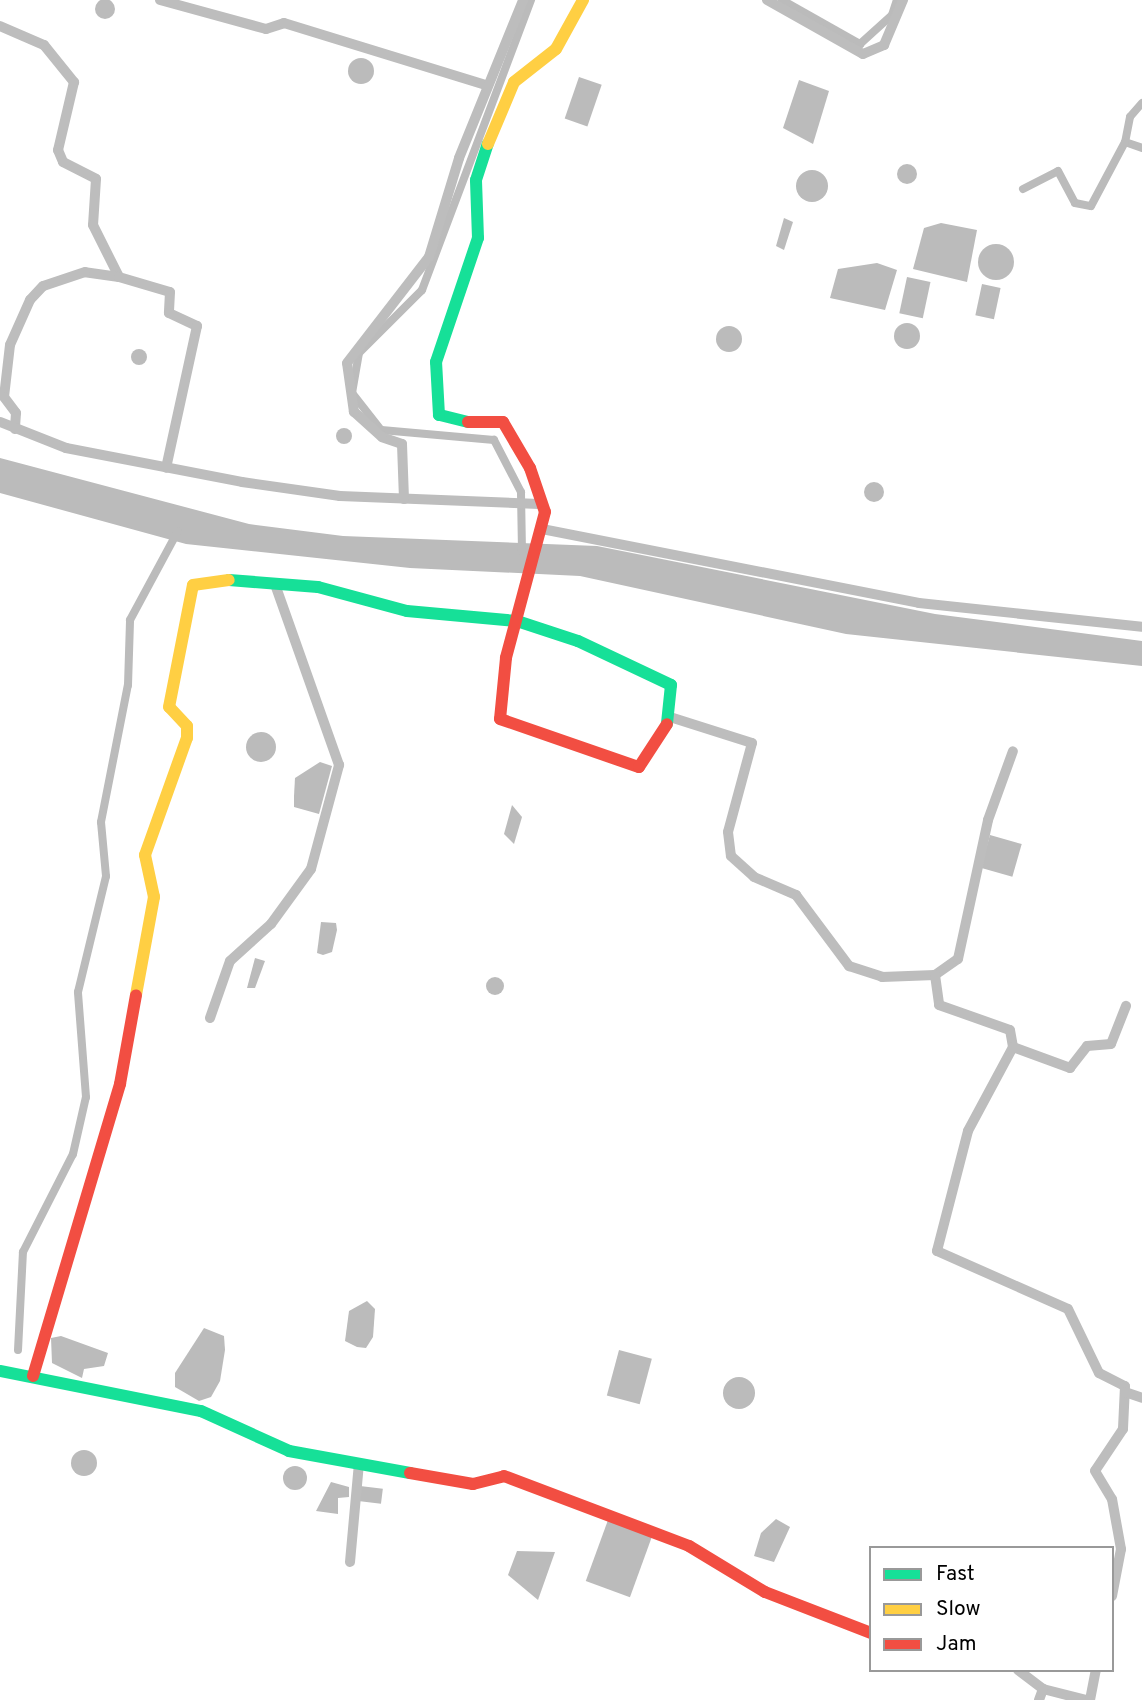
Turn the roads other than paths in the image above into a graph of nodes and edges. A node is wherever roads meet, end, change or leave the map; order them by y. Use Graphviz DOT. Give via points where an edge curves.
graph roads {
  1 [pos="160,0"];
  2 [pos="523,0"];
  3 [pos="583,0"];
  4 [pos="767,0"];
  5 [pos="903,0"];
  6 [pos="0,26"];
  7 [pos="486,85"];
  8 [pos="118,277"];
  9 [pos="0,422"];
  10 [pos="15,429"];
  11 [pos="166,468"];
  12 [pos="404,499"];
  13 [pos="535,504"];
  14 [pos="542,534"];
  15 [pos="275,584"];
  16 [pos="517,621"];
  17 [pos="1142,627"];
  18 [pos="670,717"];
  19 [pos="1013,751"];
  20 [pos="935,975"];
  21 [pos="1126,1006"];
  22 [pos="210,1018"];
  23 [pos="1013,1047"];
  24 [pos="0,1371"];
  25 [pos="33,1376"];
  26 [pos="1125,1392"];
  27 [pos="1142,1398"];
  28 [pos="359,1463"];
  29 [pos="350,1562"];
  30 [pos="1114,1586"];
  31 [pos="869,1632"];
  32 [pos="1021,1672"];
  33 [pos="1095,1672"];
  34 [pos="1043,1689"];
  35 [pos="1039,1700"];
  36 [pos="1088,1700"];
  1 -- 7 [label="street" via="266,29 284,23"];
  2 -- 7 [label="street"];
  3 -- 13 [label="street" via="556,49 514,82 500,112 476,180 482,214 478,238 436,362 441,418 503,422 530,468"];
  4 -- 5 [label="street" via="863,54 884,45"];
  6 -- 8 [label="street" via="44,45 74,82 58,150 63,162 96,179 93,225"];
  7 -- 12 [label="street" via="429,257 347,363 354,412 382,437 402,444"];
  8 -- 10 [label="street" via="85,271 43,286 30,300 10,345 5,397 16,413"];
  8 -- 11 [label="street" via="170,292 169,313 197,326"];
  9 -- 10 [label="street"];
  10 -- 11 [label="street" via="66,448"];
  11 -- 12 [label="street" via="340,496"];
  12 -- 13 [label="street"];
  13 -- 14 [label="street" via="545,512"];
  14 -- 16 [label="street"];
  14 -- 17 [label="street" via="919,603"];
  15 -- 16 [label="street" via="318,587 407,611"];
  15 -- 22 [label="street" via="339,765 311,869 271,924 230,961"];
  15 -- 25 [label="street" via="213,579 193,585 169,713 186,724 187,738 145,855 154,897 120,1084"];
  16 -- 18 [label="street" via="578,641 671,685"];
  16 -- 18 [label="street" via="500,694 498,713 506,725 642,767"];
  18 -- 20 [label="street" via="752,743 729,832 737,864 796,895 857,971 894,978"];
  19 -- 20 [label="street" via="979,855 964,945 950,968"];
  20 -- 23 [label="street" via="939,1005 1010,1030"];
  21 -- 23 [label="street" via="1111,1044 1087,1046 1070,1068"];
  23 -- 26 [label="street" via="968,1131 937,1251 1068,1309 1099,1373 1125,1386"];
  24 -- 25 [label="street"];
  25 -- 28 [label="street" via="201,1411 269,1445"];
  26 -- 27 [label="street"];
  26 -- 30 [label="street" via="1123,1429 1095,1471 1112,1500 1121,1549"];
  28 -- 29 [label="street"];
  28 -- 31 [label="street" via="473,1484 504,1476 689,1546 765,1592"];
  32 -- 34 [label="street"];
  33 -- 36 [label="street"];
  34 -- 35 [label="street"];
  34 -- 36 [label="street"];
}
